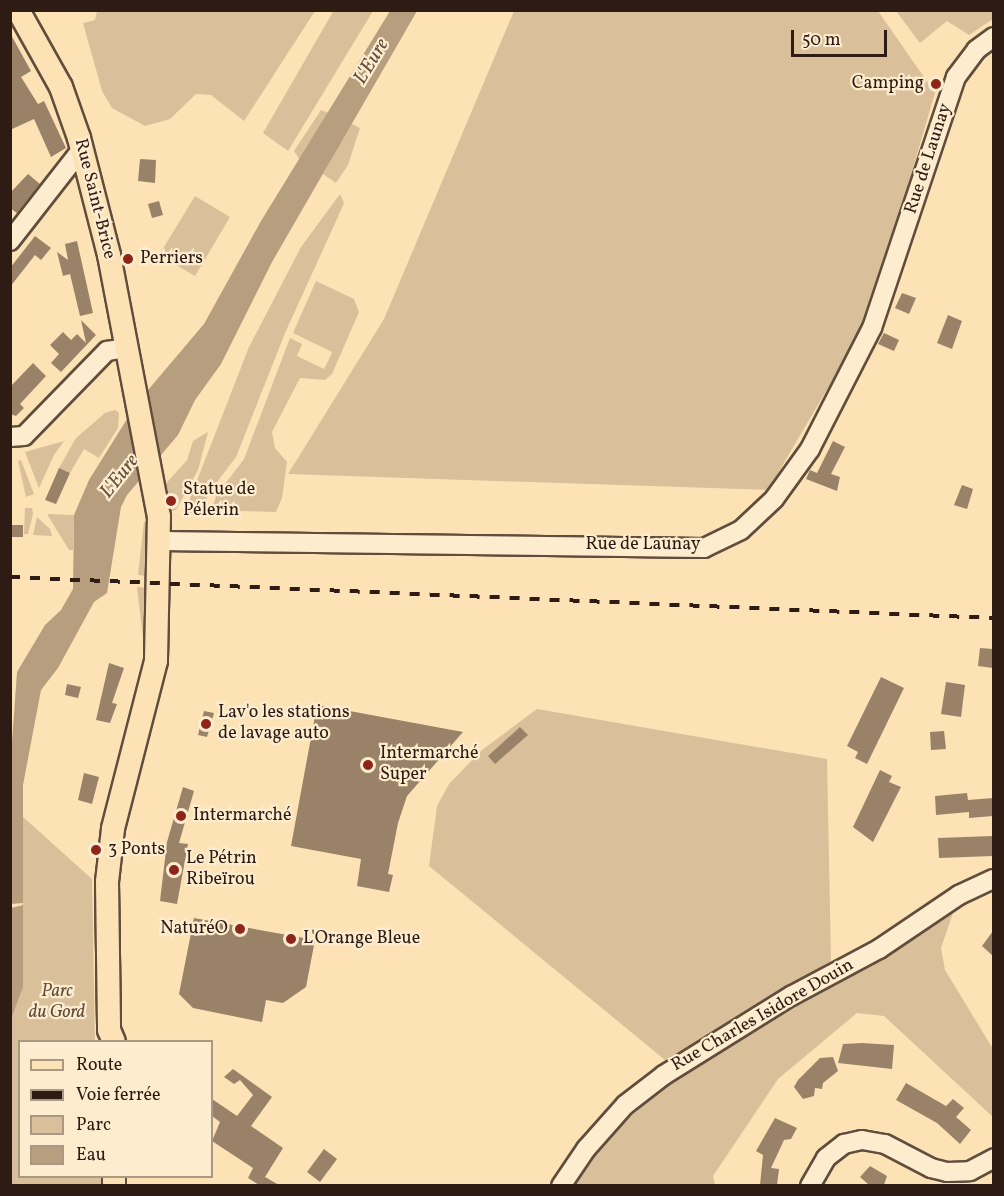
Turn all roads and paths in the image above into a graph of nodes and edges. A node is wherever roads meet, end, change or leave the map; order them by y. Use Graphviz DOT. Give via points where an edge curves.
graph roads {
  1 [pos="18,10"];
  2 [pos="993,37"];
  3 [pos="82,149"];
  4 [pos="10,242"];
  5 [pos="126,348"];
  6 [pos="10,437"];
  7 [pos="160,541"];
  8 [pos="993,879"];
  9 [pos="109,1038"];
  10 [pos="993,1158"];
  11 [pos="561,1185"];
  12 [pos="810,1185"];
  1 -- 3 [label="main road, Rue Saint-Brice" via="61,87"];
  2 -- 7 [label="street, Rue de Launay" via="976,50 956,77 864,345 810,449 774,499 741,530 704,548"];
  3 -- 4 [label="street"];
  3 -- 5 [label="main road, Rue Saint-Brice" via="109,255"];
  5 -- 6 [label="street" via="107,351 24,436"];
  5 -- 7 [label="main road, Rue Saint-Brice"];
  7 -- 9 [label="main road, Rue Saint-Brice" via="156,661 114,829 107,882"];
  8 -- 11 [label="street, Rue Charles Isidore Douin" via="959,895 879,949 781,1002 664,1075 625,1106 586,1149"];
  10 -- 12 [label="street" via="970,1171 947,1172 885,1144 862,1140 844,1144 826,1158"];
}
